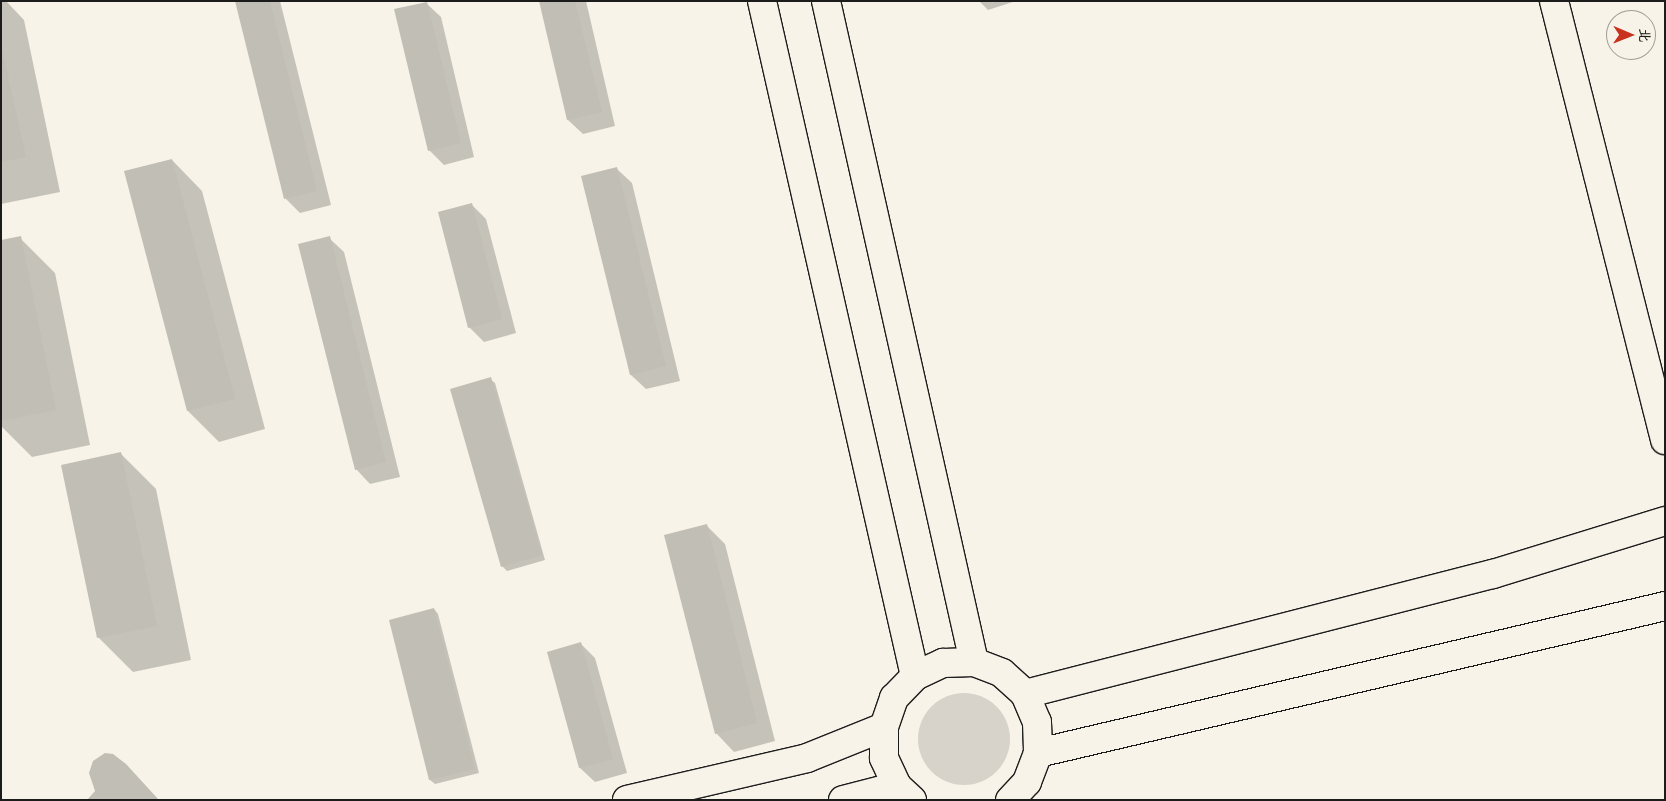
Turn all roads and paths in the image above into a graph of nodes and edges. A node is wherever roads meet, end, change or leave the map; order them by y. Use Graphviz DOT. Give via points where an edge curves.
graph roads {
  1 [pos="762,1"];
  2 [pos="826,1"];
  3 [pos="1554,1"];
  4 [pos="1665,440"];
  5 [pos="1665,521"];
  6 [pos="1665,606"];
  7 [pos="974,662"];
  8 [pos="915,676"];
  9 [pos="1025,694"];
  10 [pos="884,727"];
  11 [pos="1038,752"];
  12 [pos="905,793"];
  13 [pos="1023,794"];
  14 [pos="627,800"];
  15 [pos="843,800"];
  1 -- 8 [label="street"];
  2 -- 7 [label="street"];
  3 -- 4 [label="street"];
  5 -- 9 [label="street" via="1493,574"];
  6 -- 11 [label="street"];
  7 -- 8 [label="street" via="943,663"];
  7 -- 9 [label="street" via="1002,673"];
  8 -- 10 [label="street" via="894,698"];
  9 -- 11 [label="street" via="1037,722"];
  10 -- 12 [label="street" via="884,758"];
  10 -- 14 [label="street" via="807,758"];
  11 -- 13 [label="street"];
  12 -- 15 [label="street"];
}
